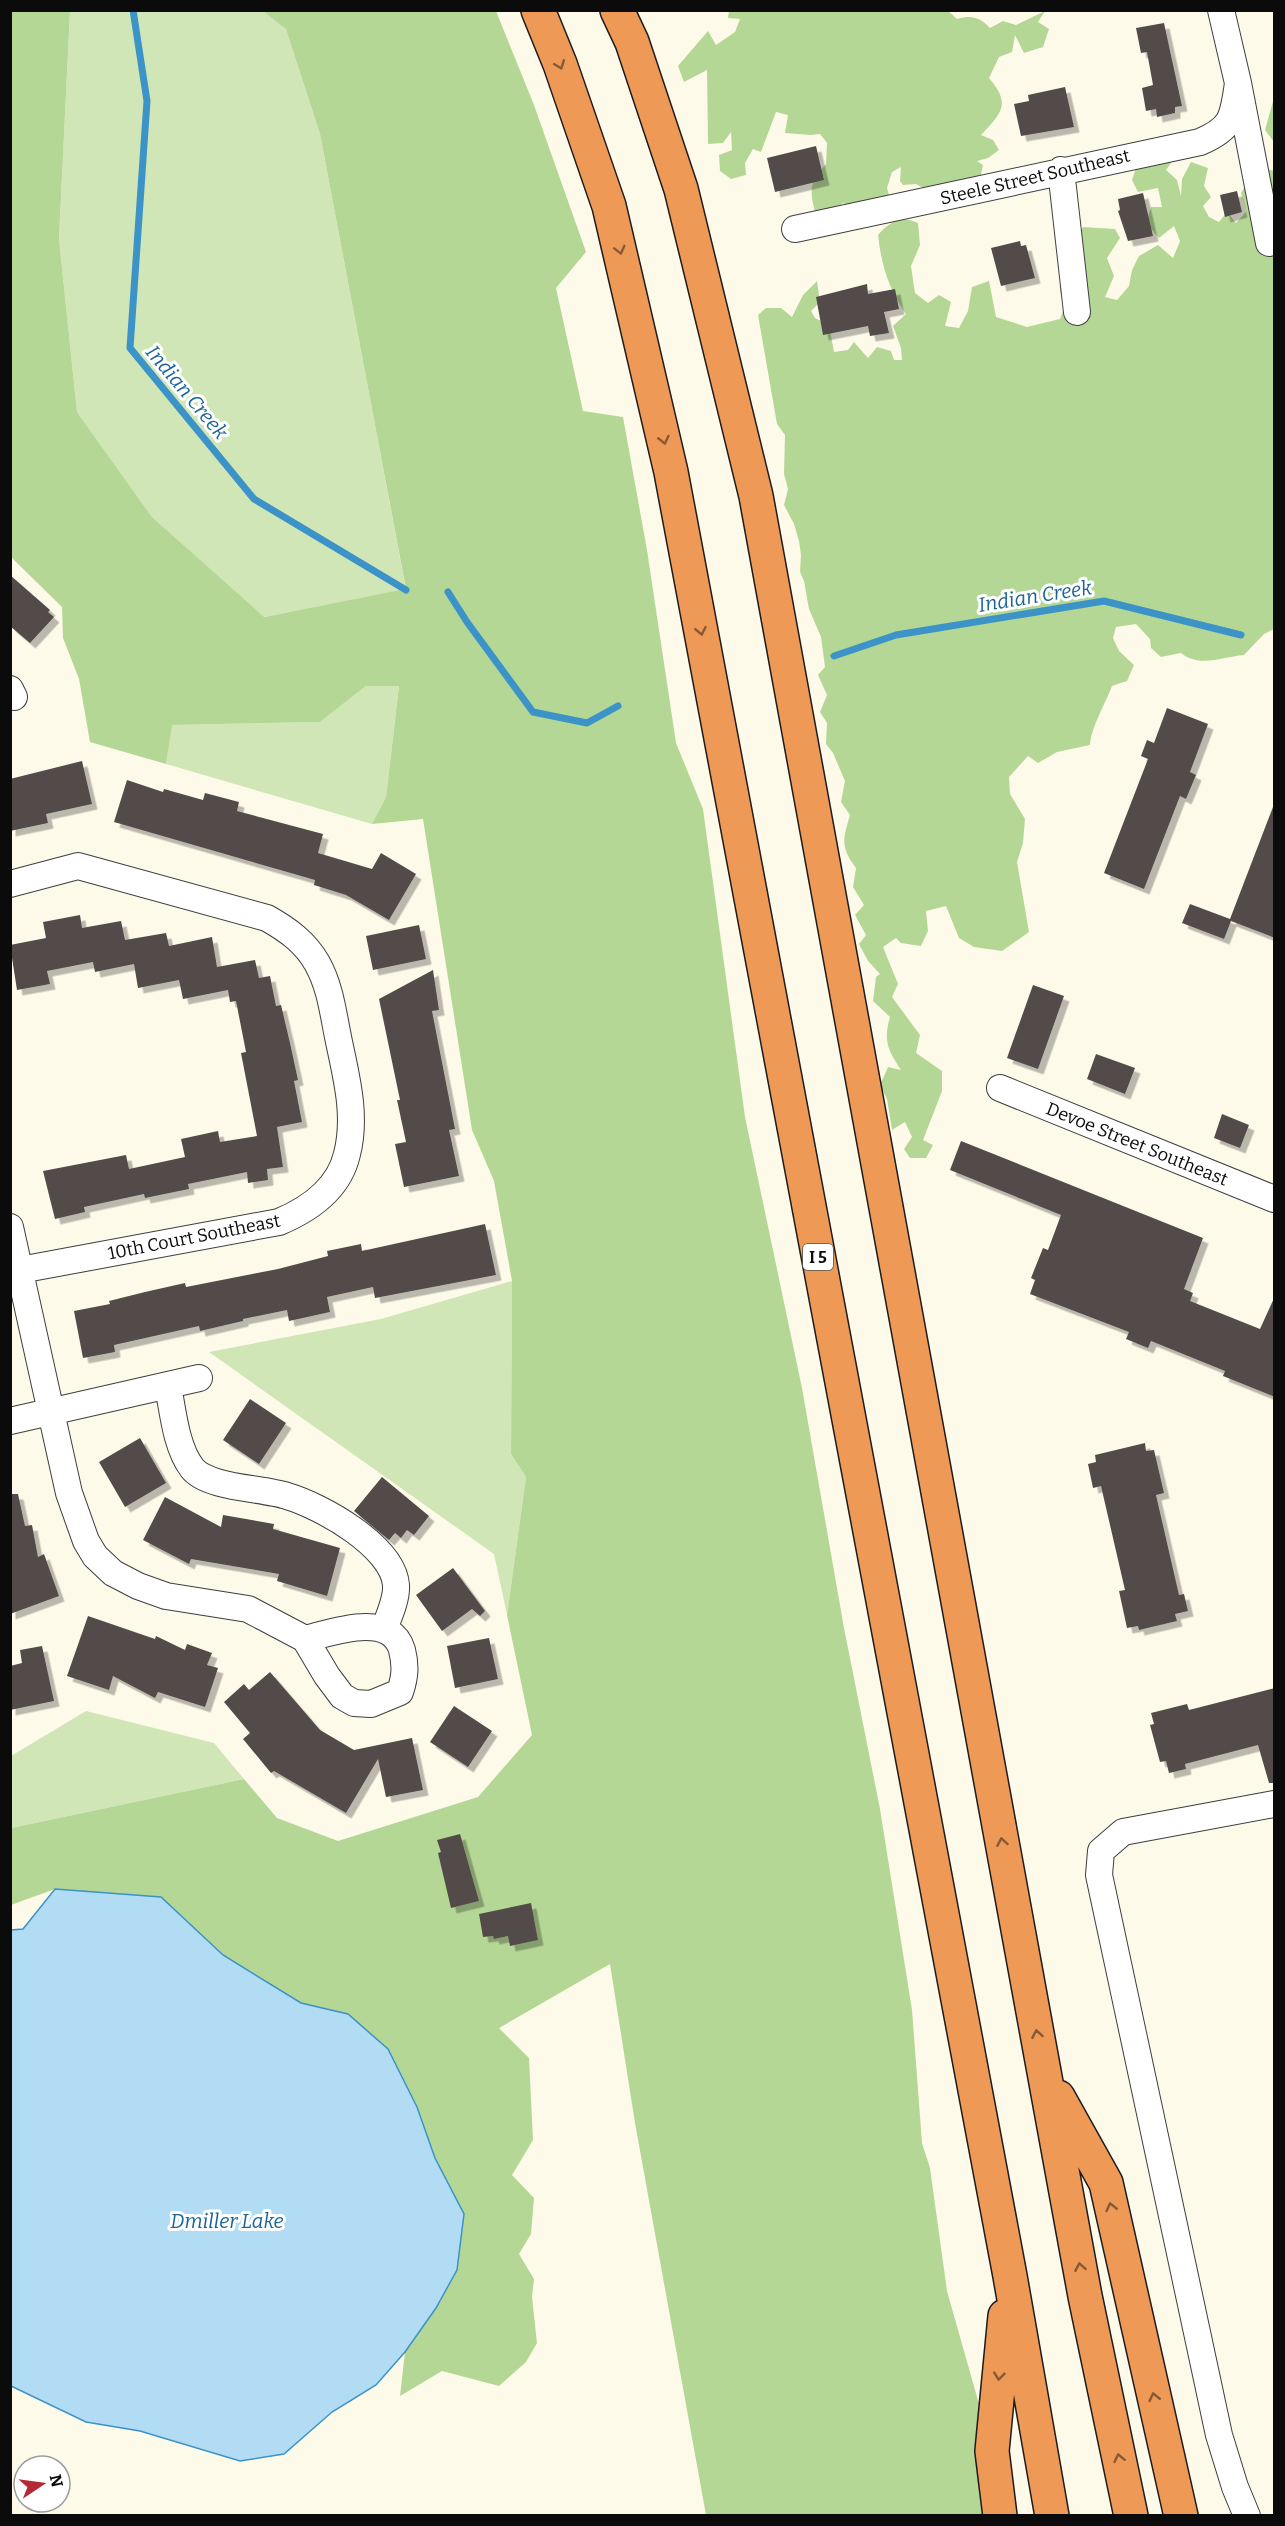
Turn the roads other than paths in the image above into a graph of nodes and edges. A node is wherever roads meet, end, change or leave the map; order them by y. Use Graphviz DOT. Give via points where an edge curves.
graph roads {
  1 [pos="538,10"];
  2 [pos="617,10"];
  3 [pos="1221,10"];
  4 [pos="1238,83"];
  5 [pos="1060,170"];
  6 [pos="795,230"];
  7 [pos="1269,243"];
  8 [pos="1077,312"];
  9 [pos="10,884"];
  10 [pos="1000,1088"];
  11 [pos="1275,1199"];
  12 [pos="10,1227"];
  13 [pos="20,1270"];
  14 [pos="200,1378"];
  15 [pos="168,1386"];
  16 [pos="51,1413"];
  17 [pos="10,1421"];
  18 [pos="384,1629"];
  19 [pos="305,1639"];
  20 [pos="1275,1804"];
  21 [pos="1045,2073"];
  22 [pos="1010,2276"];
  23 [pos="1000,2516"];
  24 [pos="1052,2516"];
  25 [pos="1131,2516"];
  26 [pos="1181,2516"];
  27 [pos="1247,2516"];
  1 -- 22 [label="highway, I 5, one-way" via="609,206 671,472"];
  21 -- 2 [label="highway, one-way" via="756,496 681,189 632,42"];
  3 -- 4 [label="street"];
  4 -- 5 [label="street, Steele Street Southeast" via="1234,112 1227,127 1215,135 1200,142"];
  4 -- 7 [label="street"];
  5 -- 6 [label="street, Steele Street Southeast"];
  5 -- 8 [label="street"];
  9 -- 13 [label="street, 10th Court Southeast" via="78,866 267,918 289,930 317,963 329,989 352,1125 347,1156 335,1182 302,1212 279,1222"];
  10 -- 11 [label="street, Devoe Street Southeast"];
  12 -- 13 [label="street"];
  13 -- 16 [label="street"];
  14 -- 15 [label="street"];
  15 -- 16 [label="street"];
  15 -- 18 [label="street" via="176,1428 193,1469 204,1478 305,1502 323,1510 374,1547 390,1566 396,1585"];
  16 -- 17 [label="street"];
  16 -- 19 [label="street" via="69,1493 86,1541 113,1573 166,1596 248,1609"];
  18 -- 19 [label="street" via="342,1629"];
  18 -- 19 [label="street" via="399,1640 406,1676 400,1692 371,1704 354,1703 342,1696"];
  20 -- 27 [label="street" via="1124,1832 1101,1851 1098,1875 1219,2435"];
  25 -- 21 [label="highway, one-way" via="1090,2324"];
  26 -- 21 [label="highway, one-way" via="1106,2183"];
  22 -- 23 [label="highway, one-way" via="992,2451"];
  22 -- 24 [label="highway, I 5"];
}
